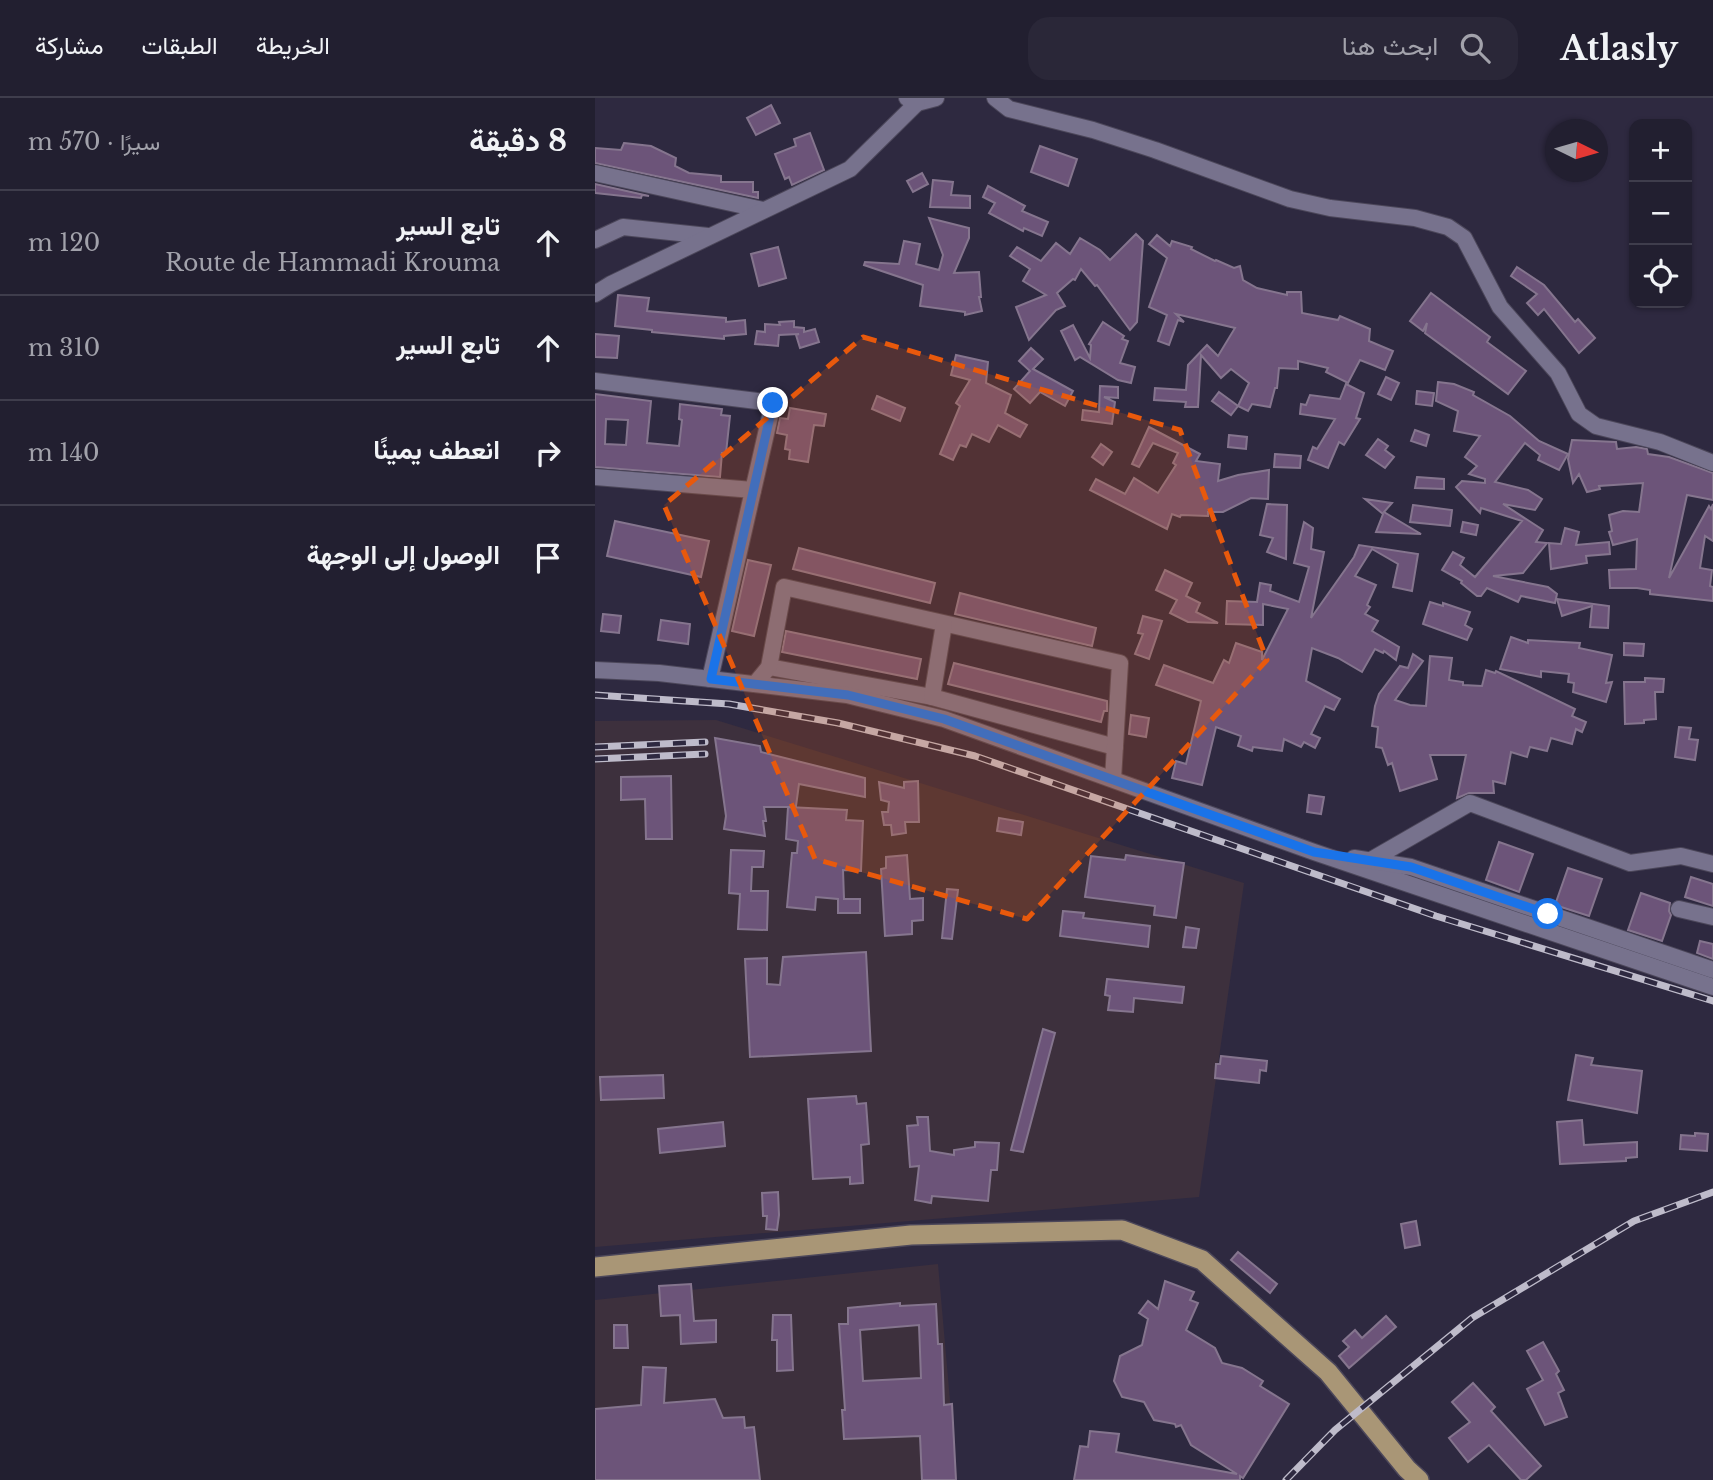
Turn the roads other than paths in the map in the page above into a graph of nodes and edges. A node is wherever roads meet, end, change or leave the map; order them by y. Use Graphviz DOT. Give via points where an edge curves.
graph roads {
  1 [pos="936,98"];
  2 [pos="995,98"];
  3 [pos="912,101"];
  4 [pos="595,173"];
  5 [pos="763,210"];
  6 [pos="710,236"];
  7 [pos="595,240"];
  8 [pos="595,294"];
  9 [pos="595,381"];
  10 [pos="1713,463"];
  11 [pos="595,477"];
  12 [pos="753,490"];
  13 [pos="944,624"];
  14 [pos="769,667"];
  15 [pos="595,670"];
  16 [pos="711,679"];
  17 [pos="755,684"];
  18 [pos="932,697"];
  19 [pos="1115,747"];
  20 [pos="1113,779"];
  21 [pos="1314,852"];
  22 [pos="1371,860"];
  23 [pos="1713,864"];
  24 [pos="1679,909"];
  25 [pos="1713,918"];
  26 [pos="1713,970"];
  27 [pos="1713,987"];
  28 [pos="595,1268"];
  29 [pos="1419,1480"];
  1 -- 3 [label="street"];
  2 -- 10 [label="street" via="1009,109 1093,130 1290,199 1448,227 1464,238 1500,307 1558,373 1579,414 1597,426 1660,442"];
  3 -- 5 [label="street" via="850,169"];
  4 -- 5 [label="street"];
  5 -- 6 [label="street"];
  6 -- 7 [label="street" via="623,227"];
  6 -- 8 [label="street"];
  9 -- 12 [label="street" via="773,403"];
  11 -- 12 [label="street"];
  12 -- 16 [label="street"];
  13 -- 14 [label="street" via="784,587"];
  13 -- 18 [label="street"];
  13 -- 19 [label="street" via="1120,663"];
  14 -- 17 [label="street"];
  14 -- 18 [label="street"];
  15 -- 16 [label="street"];
  16 -- 17 [label="street"];
  17 -- 20 [label="street" via="848,695 944,719"];
  18 -- 19 [label="street"];
  19 -- 20 [label="street"];
  20 -- 21 [label="street"];
  21 -- 22 [label="street"];
  21 -- 27 [label="street"];
  22 -- 23 [label="street" via="1470,803 1630,863 1681,856"];
  22 -- 26 [label="street" via="1411,867"];
  24 -- 25 [label="street"];
  28 -- 29 [label="main road" via="911,1235 1122,1230 1202,1260 1328,1372"];
}
